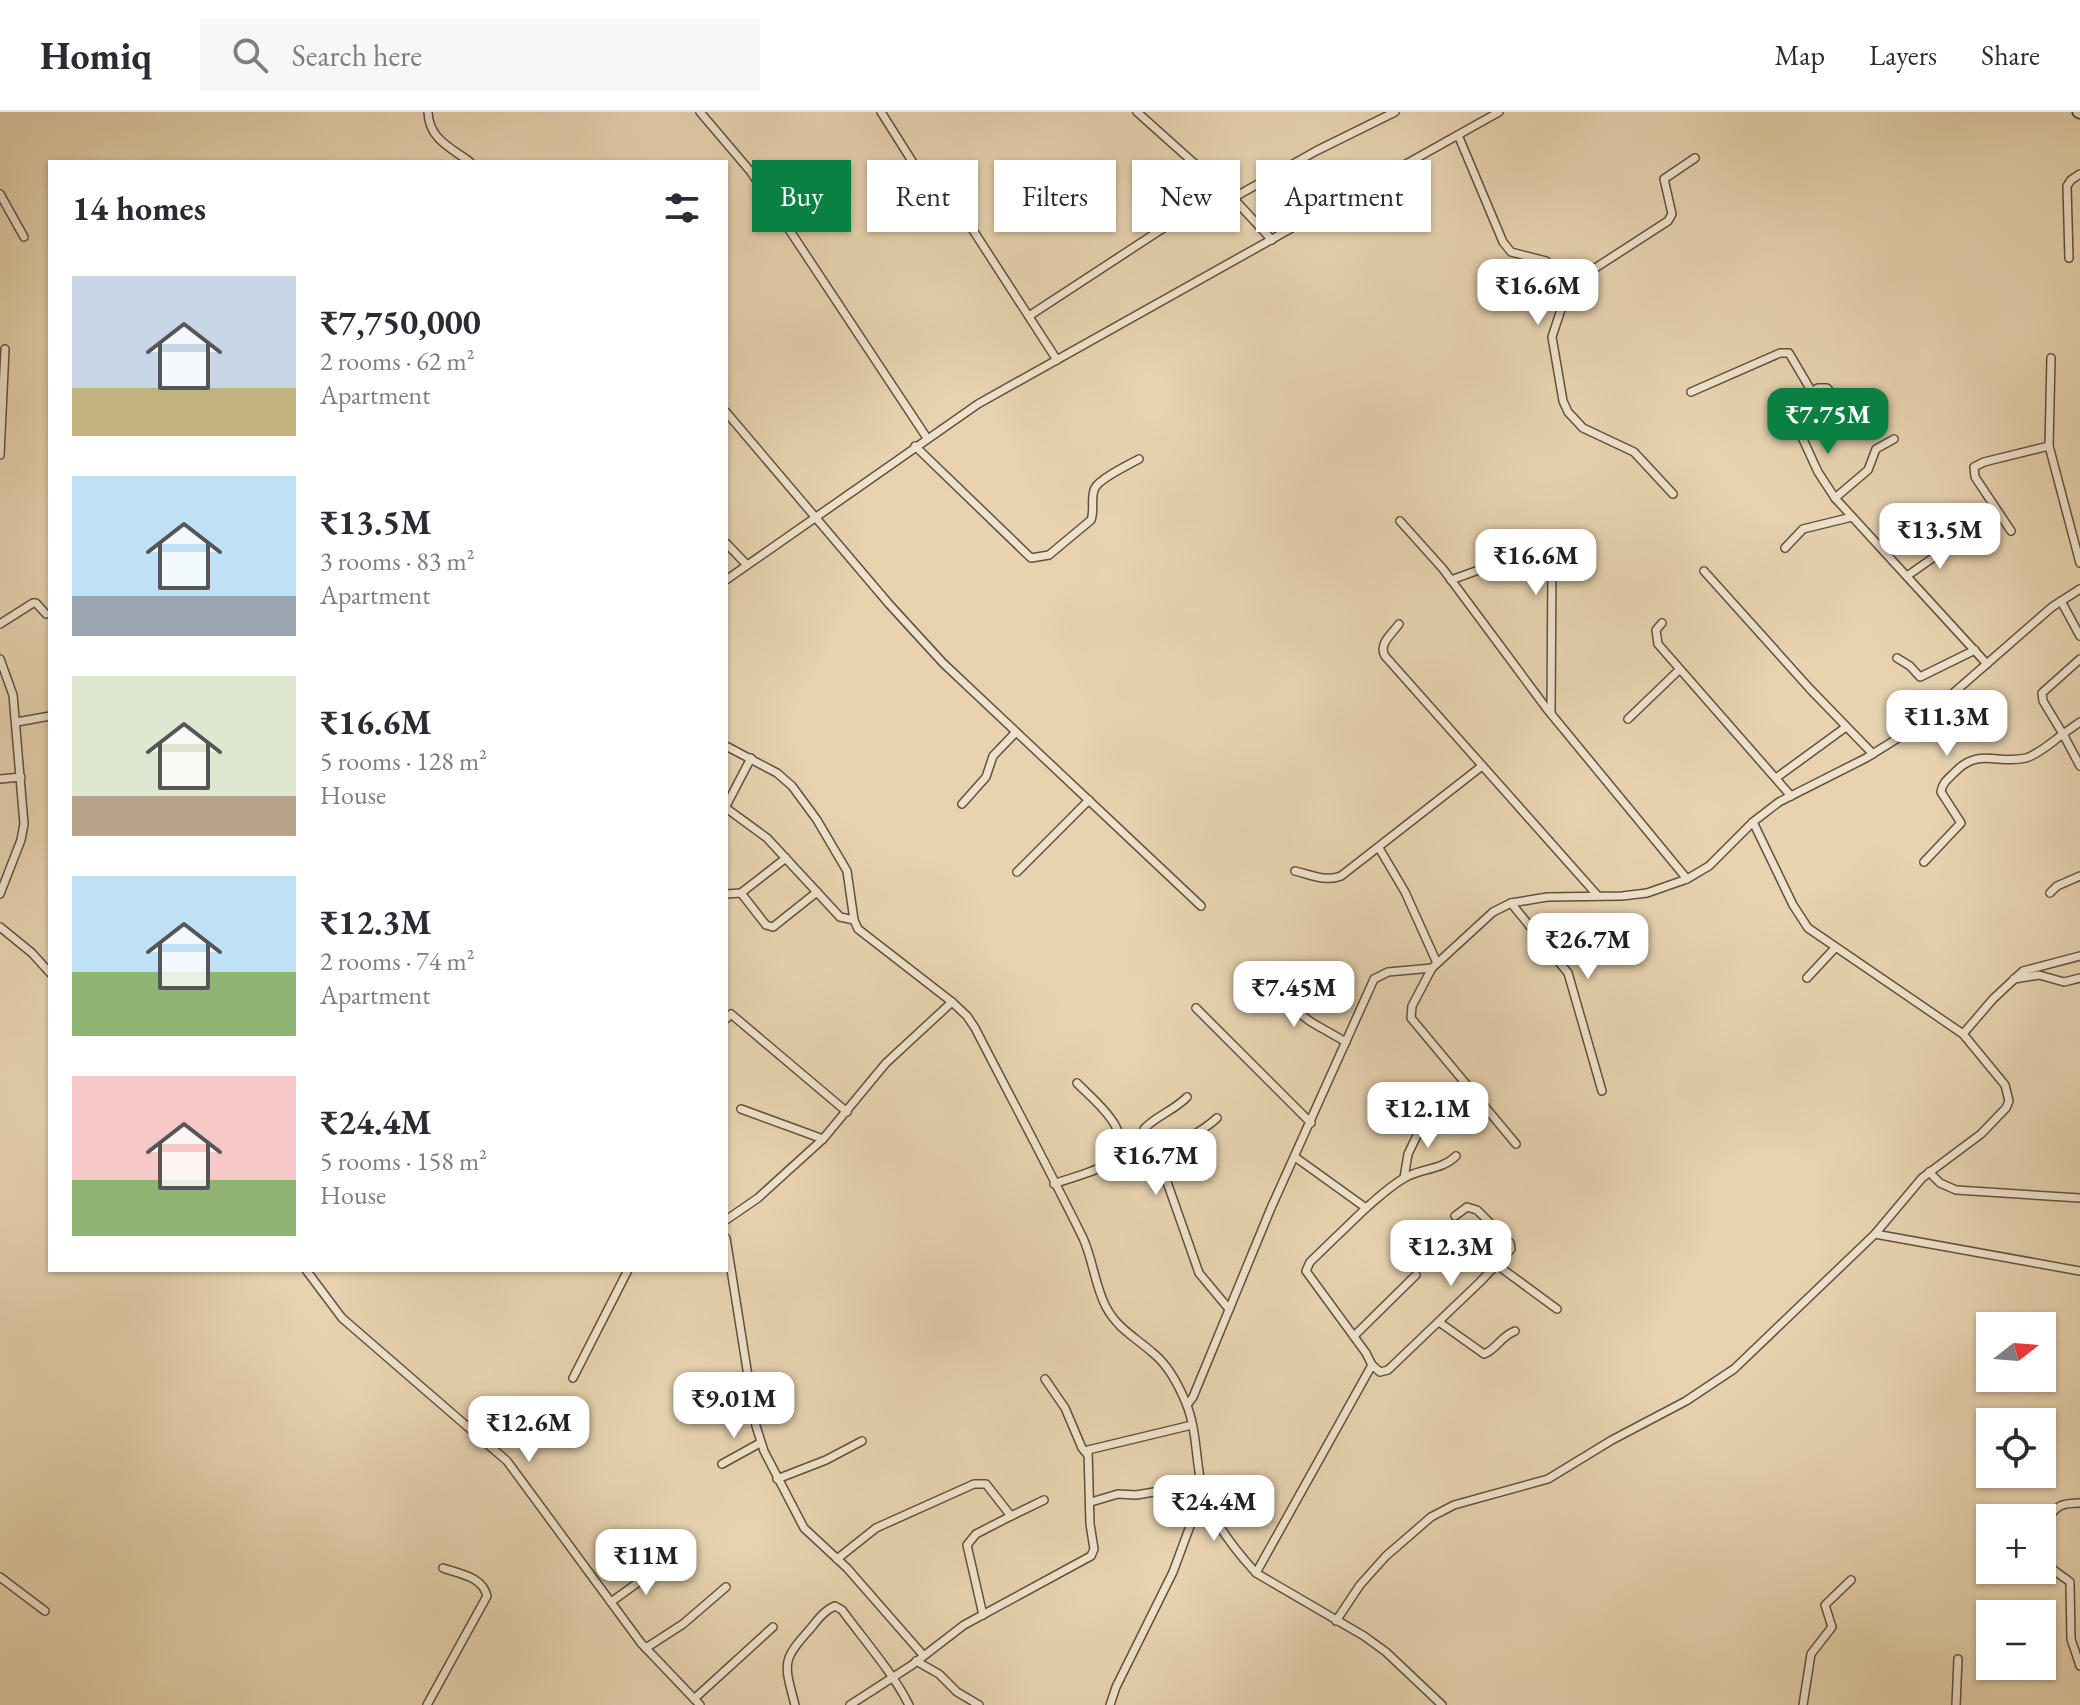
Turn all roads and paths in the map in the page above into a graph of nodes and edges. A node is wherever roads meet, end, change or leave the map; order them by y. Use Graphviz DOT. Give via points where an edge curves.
graph roads {
  1 [pos="428,112"];
  2 [pos="700,112"];
  3 [pos="881,112"];
  4 [pos="1137,112"];
  5 [pos="1395,112"];
  6 [pos="1499,112"];
  7 [pos="1458,135"];
  8 [pos="1695,158"];
  9 [pos="467,160"];
  10 [pos="1191,160"];
  11 [pos="2080,174"];
  12 [pos="0,194"];
  13 [pos="1240,194"];
  14 [pos="1240,206"];
  15 [pos="1157,232"];
  16 [pos="24,237"];
  17 [pos="1272,240"];
  18 [pos="2069,258"];
  19 [pos="1569,285"];
  20 [pos="1029,316"];
  21 [pos="5,349"];
  22 [pos="2051,358"];
  23 [pos="1057,360"];
  24 [pos="1691,392"];
  25 [pos="1812,392"];
  26 [pos="728,414"];
  27 [pos="1852,416"];
  28 [pos="927,438"];
  29 [pos="1894,439"];
  30 [pos="915,446"];
  31 [pos="2049,446"];
  32 [pos="0,455"];
  33 [pos="1139,459"];
  34 [pos="1673,494"];
  35 [pos="1835,498"];
  36 [pos="816,515"];
  37 [pos="1852,517"];
  38 [pos="1400,521"];
  39 [pos="2011,531"];
  40 [pos="1957,541"];
  41 [pos="728,545"];
  42 [pos="1785,548"];
  43 [pos="2080,563"];
  44 [pos="747,565"];
  45 [pos="1704,571"];
  46 [pos="1907,576"];
  47 [pos="728,579"];
  48 [pos="1451,580"];
  49 [pos="2080,589"];
  50 [pos="2061,601"];
  51 [pos="46,614"];
  52 [pos="1662,623"];
  53 [pos="0,624"];
  54 [pos="1399,624"];
  55 [pos="2080,636"];
  56 [pos="1975,650"];
  57 [pos="1897,658"];
  58 [pos="0,659"];
  59 [pos="2080,659"];
  60 [pos="1987,664"];
  61 [pos="1679,670"];
  62 [pos="10,681"];
  63 [pos="0,682"];
  64 [pos="1551,713"];
  65 [pos="48,716"];
  66 [pos="1628,719"];
  67 [pos="17,722"];
  68 [pos="2080,722"];
  69 [pos="1846,727"];
  70 [pos="1016,732"];
  71 [pos="2063,734"];
  72 [pos="728,747"];
  73 [pos="1873,754"];
  74 [pos="751,758"];
  75 [pos="1482,766"];
  76 [pos="2080,766"];
  77 [pos="21,777"];
  78 [pos="1776,778"];
  79 [pos="0,779"];
  80 [pos="1791,796"];
  81 [pos="1089,800"];
  82 [pos="728,803"];
  83 [pos="962,804"];
  84 [pos="728,809"];
  85 [pos="1753,822"];
  86 [pos="1379,848"];
  87 [pos="786,858"];
  88 [pos="1924,862"];
  89 [pos="1295,871"];
  90 [pos="1017,872"];
  91 [pos="2080,876"];
  92 [pos="1687,879"];
  93 [pos="817,892"];
  94 [pos="741,893"];
  95 [pos="2050,893"];
  96 [pos="0,894"];
  97 [pos="728,894"];
  98 [pos="1598,896"];
  99 [pos="1511,903"];
  100 [pos="1201,906"];
  101 [pos="854,920"];
  102 [pos="0,927"];
  103 [pos="1835,948"];
  104 [pos="2080,956"];
  105 [pos="1434,966"];
  106 [pos="48,971"];
  107 [pos="1807,978"];
  108 [pos="2080,978"];
  109 [pos="2012,980"];
  110 [pos="1262,985"];
  111 [pos="952,1002"];
  112 [pos="1196,1008"];
  113 [pos="728,1017"];
  114 [pos="1963,1034"];
  115 [pos="1346,1042"];
  116 [pos="1077,1083"];
  117 [pos="1602,1091"];
  118 [pos="1187,1097"];
  119 [pos="741,1109"];
  120 [pos="847,1112"];
  121 [pos="1426,1117"];
  122 [pos="1217,1118"];
  123 [pos="1311,1123"];
  124 [pos="823,1139"];
  125 [pos="1516,1144"];
  126 [pos="1456,1156"];
  127 [pos="1295,1157"];
  128 [pos="1158,1158"];
  129 [pos="1929,1172"];
  130 [pos="1404,1178"];
  131 [pos="1054,1184"];
  132 [pos="2080,1198"];
  133 [pos="1366,1208"];
  134 [pos="1455,1216"];
  135 [pos="728,1219"];
  136 [pos="1875,1234"];
  137 [pos="728,1250"];
  138 [pos="1497,1265"];
  139 [pos="2080,1271"];
  140 [pos="308,1272"];
  141 [pos="627,1272"];
  142 [pos="1416,1275"];
  143 [pos="1229,1309"];
  144 [pos="1557,1309"];
  145 [pos="1439,1322"];
  146 [pos="1515,1331"];
  147 [pos="1354,1336"];
  148 [pos="1372,1365"];
  149 [pos="573,1378"];
  150 [pos="1045,1379"];
  151 [pos="1187,1405"];
  152 [pos="1192,1425"];
  153 [pos="862,1441"];
  154 [pos="760,1443"];
  155 [pos="1087,1454"];
  156 [pos="722,1464"];
  157 [pos="777,1479"];
  158 [pos="1202,1487"];
  159 [pos="1044,1500"];
  160 [pos="1091,1502"];
  161 [pos="2080,1503"];
  162 [pos="1011,1516"];
  163 [pos="650,1559"];
  164 [pos="837,1559"];
  165 [pos="443,1568"];
  166 [pos="1256,1573"];
  167 [pos="0,1577"];
  168 [pos="1851,1580"];
  169 [pos="726,1587"];
  170 [pos="611,1602"];
  171 [pos="45,1611"];
  172 [pos="983,1615"];
  173 [pos="1336,1621"];
  174 [pos="773,1627"];
  175 [pos="646,1648"];
  176 [pos="919,1658"];
  177 [pos="1958,1659"];
  178 [pos="2080,1666"];
  179 [pos="893,1677"];
  180 [pos="697,1702"];
  181 [pos="427,1705"];
  182 [pos="795,1705"];
  183 [pos="850,1705"];
  184 [pos="909,1705"];
  185 [pos="979,1705"];
  186 [pos="1110,1705"];
  187 [pos="1442,1705"];
  188 [pos="1803,1705"];
  189 [pos="1956,1705"];
  1 -- 9 [label="street" via="437,138"];
  2 -- 28 [label="street" via="751,172"];
  3 -- 20 [label="street" via="917,169 969,224"];
  4 -- 10 [label="street"];
  5 -- 13 [label="street"];
  6 -- 7 [label="street"];
  7 -- 17 [label="street"];
  7 -- 19 [label="street" via="1503,242 1511,252 1546,261"];
  8 -- 19 [label="street" via="1664,179 1671,218"];
  11 -- 18 [label="street" via="2067,186"];
  12 -- 16 [label="street"];
  14 -- 17 [label="street"];
  15 -- 20 [label="street"];
  17 -- 23 [label="street"];
  19 -- 34 [label="street" via="1552,337 1568,412 1583,428 1634,452"];
  20 -- 23 [label="street"];
  21 -- 32 [label="street"];
  22 -- 31 [label="street"];
  23 -- 28 [label="street"];
  24 -- 25 [label="street" via="1785,352"];
  25 -- 27 [label="street" via="1827,388"];
  25 -- 35 [label="street" via="1788,413"];
  26 -- 36 [label="street"];
  28 -- 30 [label="street"];
  29 -- 35 [label="street" via="1880,446 1868,470"];
  30 -- 33 [label="street" via="1024,554 1037,559 1091,520 1097,484"];
  30 -- 36 [label="street"];
  31 -- 39 [label="street" via="1974,467 1975,477"];
  31 -- 43 [label="street"];
  35 -- 37 [label="street"];
  36 -- 44 [label="street"];
  36 -- 70 [label="street" via="943,663"];
  37 -- 42 [label="street" via="1803,529"];
  37 -- 46 [label="street"];
  38 -- 48 [label="street"];
  40 -- 46 [label="street"];
  41 -- 44 [label="street"];
  44 -- 47 [label="street"];
  45 -- 69 [label="street"];
  46 -- 56 [label="street"];
  48 -- 64 [label="street"];
  48 -- 64 [label="street" via="1547,550 1552,564"];
  49 -- 50 [label="street"];
  50 -- 55 [label="street"];
  50 -- 60 [label="street"];
  51 -- 53 [label="street" via="33,603"];
  52 -- 61 [label="street" via="1656,639"];
  54 -- 75 [label="street" via="1383,652"];
  56 -- 57 [label="street" via="1920,677"];
  56 -- 60 [label="street"];
  58 -- 62 [label="street"];
  59 -- 71 [label="street" via="2042,693"];
  60 -- 73 [label="street" via="1911,730"];
  61 -- 66 [label="street"];
  61 -- 78 [label="street"];
  62 -- 63 [label="street"];
  62 -- 67 [label="street"];
  64 -- 92 [label="street"];
  65 -- 67 [label="street"];
  67 -- 77 [label="street"];
  68 -- 71 [label="street"];
  69 -- 73 [label="street"];
  69 -- 78 [label="street"];
  70 -- 81 [label="street"];
  70 -- 83 [label="street"];
  71 -- 76 [label="street"];
  71 -- 88 [label="street" via="2023,759 1975,758 1958,768 1941,792 1961,823"];
  72 -- 74 [label="street"];
  73 -- 80 [label="street"];
  74 -- 82 [label="street"];
  74 -- 101 [label="street" via="792,786 817,820 847,871"];
  75 -- 86 [label="street"];
  75 -- 98 [label="street"];
  77 -- 79 [label="street"];
  77 -- 96 [label="street" via="24,824"];
  78 -- 80 [label="street"];
  80 -- 85 [label="street"];
  81 -- 90 [label="street"];
  81 -- 100 [label="street"];
  84 -- 87 [label="street"];
  85 -- 92 [label="street" via="1709,866"];
  85 -- 103 [label="street" via="1800,917"];
  86 -- 89 [label="street" via="1333,880"];
  86 -- 105 [label="street" via="1405,892"];
  87 -- 93 [label="street"];
  87 -- 94 [label="street"];
  91 -- 95 [label="street"];
  92 -- 98 [label="street" via="1647,893"];
  93 -- 94 [label="street" via="773,927"];
  93 -- 101 [label="street" via="840,917"];
  94 -- 97 [label="street"];
  98 -- 99 [label="street"];
  99 -- 105 [label="street" via="1493,912"];
  99 -- 117 [label="street" via="1568,973"];
  101 -- 111 [label="street" via="858,929"];
  102 -- 106 [label="street"];
  103 -- 107 [label="street"];
  103 -- 114 [label="street"];
  104 -- 109 [label="street" via="2035,966"];
  105 -- 115 [label="street" via="1374,979"];
  105 -- 125 [label="street" via="1411,1018"];
  108 -- 109 [label="street" via="2064,982 2039,975"];
  109 -- 114 [label="street"];
  110 -- 115 [label="street"];
  111 -- 120 [label="street" via="886,1063"];
  111 -- 131 [label="street" via="975,1028"];
  112 -- 123 [label="street"];
  113 -- 120 [label="street" via="731,1014"];
  114 -- 129 [label="street" via="2005,1085 2009,1101 1981,1134"];
  115 -- 123 [label="street"];
  116 -- 131 [label="street" via="1114,1122 1120,1140 1108,1163"];
  118 -- 128 [label="street" via="1146,1126"];
  119 -- 124 [label="street"];
  120 -- 124 [label="street"];
  121 -- 130 [label="street" via="1408,1154"];
  122 -- 128 [label="street"];
  123 -- 127 [label="street"];
  124 -- 135 [label="street"];
  126 -- 130 [label="street" via="1444,1166"];
  127 -- 133 [label="street"];
  127 -- 143 [label="street"];
  128 -- 143 [label="street" via="1199,1273"];
  129 -- 132 [label="street" via="1956,1190"];
  129 -- 136 [label="street"];
  130 -- 133 [label="street"];
  131 -- 151 [label="street" via="1084,1241 1113,1318 1165,1365"];
  133 -- 147 [label="street" via="1306,1271"];
  134 -- 138 [label="street" via="1472,1207 1510,1243"];
  136 -- 139 [label="street"];
  136 -- 173 [label="street" via="1754,1352 1686,1401 1548,1479 1454,1505 1431,1517 1386,1556"];
  137 -- 154 [label="street"];
  138 -- 144 [label="street"];
  138 -- 145 [label="street"];
  140 -- 170 [label="street" via="342,1318 507,1461"];
  141 -- 149 [label="street"];
  142 -- 147 [label="street"];
  143 -- 151 [label="street"];
  145 -- 146 [label="street" via="1484,1354"];
  145 -- 148 [label="street" via="1385,1372"];
  147 -- 148 [label="street"];
  148 -- 166 [label="street"];
  150 -- 155 [label="street"];
  151 -- 152 [label="street"];
  152 -- 155 [label="street" via="1091,1448"];
  152 -- 158 [label="street"];
  153 -- 157 [label="street"];
  154 -- 156 [label="street"];
  154 -- 157 [label="street"];
  155 -- 160 [label="street"];
  157 -- 164 [label="street" via="804,1528"];
  158 -- 160 [label="street" via="1118,1494"];
  158 -- 166 [label="street" via="1211,1511"];
  158 -- 186 [label="street" via="1173,1572"];
  159 -- 162 [label="street"];
  160 -- 172 [label="street" via="1091,1556"];
  161 -- 178 [label="street" via="2054,1511 2042,1549 2045,1560 2070,1582 2071,1639"];
  162 -- 164 [label="street" via="990,1487 978,1483 876,1528"];
  162 -- 172 [label="street" via="976,1534 967,1545"];
  163 -- 170 [label="street" via="640,1581"];
  164 -- 176 [label="street"];
  165 -- 181 [label="street" via="473,1578 487,1596"];
  166 -- 173 [label="street"];
  167 -- 171 [label="street"];
  168 -- 188 [label="street" via="1825,1605 1832,1627 1811,1654"];
  169 -- 175 [label="street"];
  170 -- 175 [label="street"];
  172 -- 176 [label="street"];
  173 -- 187 [label="street" via="1386,1652"];
  174 -- 180 [label="street"];
  175 -- 180 [label="street"];
  176 -- 179 [label="street"];
  176 -- 185 [label="street"];
  177 -- 189 [label="street"];
  179 -- 182 [label="street" via="842,1610 831,1607 789,1654 787,1672"];
  179 -- 183 [label="street"];
  179 -- 184 [label="street"];
}
